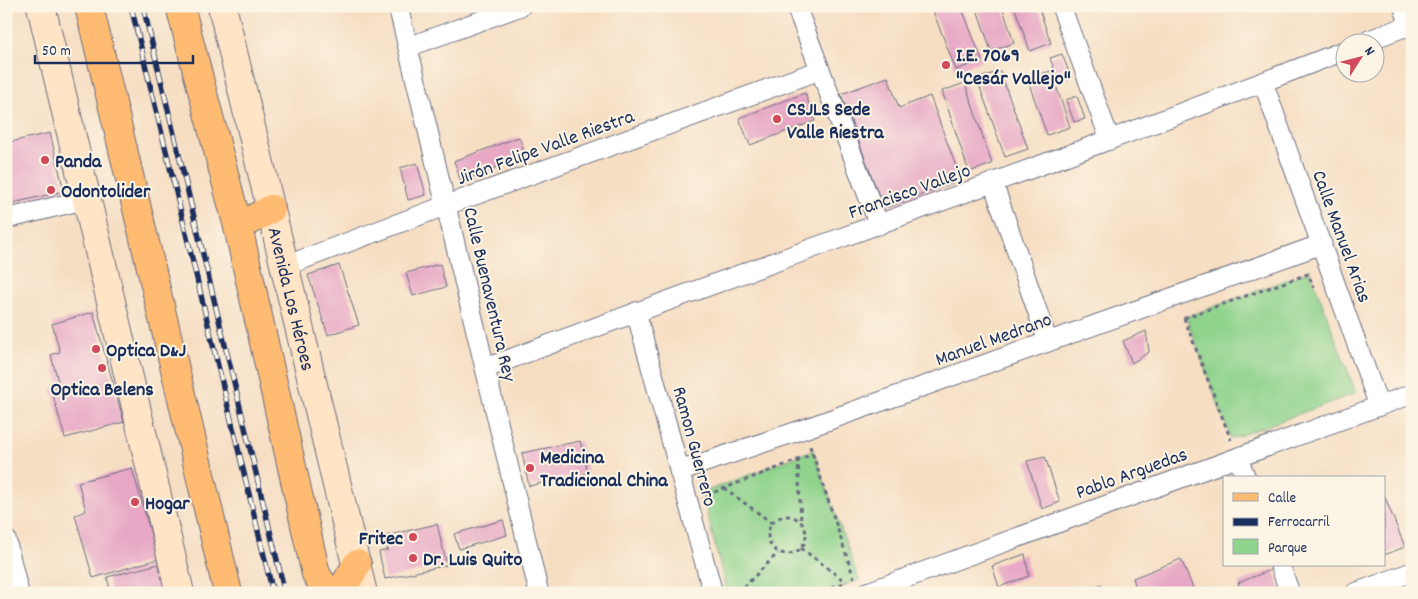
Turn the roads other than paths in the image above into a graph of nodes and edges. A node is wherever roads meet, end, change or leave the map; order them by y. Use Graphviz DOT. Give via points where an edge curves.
graph roads {
  1 [pos="41,6"];
  2 [pos="89,6"];
  3 [pos="180,6"];
  4 [pos="222,6"];
  5 [pos="398,6"];
  6 [pos="521,6"];
  7 [pos="796,6"];
  8 [pos="1061,6"];
  9 [pos="1403,6"];
  10 [pos="1411,27"];
  11 [pos="1386,35"];
  12 [pos="408,48"];
  13 [pos="1336,54"];
  14 [pos="820,70"];
  15 [pos="1263,82"];
  16 [pos="1110,140"];
  17 [pos="993,183"];
  18 [pos="86,199"];
  19 [pos="447,205"];
  20 [pos="271,209"];
  21 [pos="6,219"];
  22 [pos="879,225"];
  23 [pos="238,227"];
  24 [pos="1322,244"];
  25 [pos="285,266"];
  26 [pos="636,312"];
  27 [pos="1048,342"];
  28 [pos="486,368"];
  29 [pos="1412,394"];
  30 [pos="1379,406"];
  31 [pos="1238,458"];
  32 [pos="679,471"];
  33 [pos="1245,476"];
  34 [pos="6,539"];
  35 [pos="356,564"];
  36 [pos="1280,566"];
  37 [pos="1412,572"];
  38 [pos="319,586"];
  39 [pos="859,586"];
  40 [pos="19,593"];
  41 [pos="180,593"];
  42 [pos="228,593"];
  43 [pos="340,593"];
  44 [pos="363,593"];
  45 [pos="539,593"];
  46 [pos="713,593"];
  47 [pos="1290,593"];
  48 [pos="1355,593"];
  1 -- 18 [label="street"];
  2 -- 42 [label="main road"];
  3 -- 23 [label="main road, Avenida Los Héroes"];
  4 -- 20 [label="street, Avenida Los Héroes"];
  5 -- 12 [label="street, Calle Buenaventura Rey"];
  6 -- 12 [label="street"];
  7 -- 14 [label="street"];
  8 -- 16 [label="street"];
  9 -- 10 [label="street"];
  10 -- 11 [label="street"];
  12 -- 19 [label="street, Calle Buenaventura Rey"];
  13 -- 15 [label="street, Francisco Vallejo"];
  14 -- 19 [label="street, Jirón Felipe Valle Riestra"];
  14 -- 22 [label="street"];
  15 -- 16 [label="street, Francisco Vallejo"];
  15 -- 24 [label="street, Calle Manuel Arias"];
  16 -- 17 [label="street, Francisco Vallejo"];
  17 -- 22 [label="street, Francisco Vallejo"];
  17 -- 27 [label="street"];
  18 -- 21 [label="street"];
  18 -- 41 [label="street"];
  19 -- 25 [label="street, Jirón Felipe Valle Riestra"];
  19 -- 28 [label="street, Calle Buenaventura Rey"];
  20 -- 23 [label="main road"];
  20 -- 25 [label="street, Avenida Los Héroes"];
  22 -- 26 [label="street, Francisco Vallejo"];
  23 -- 38 [label="main road, Avenida Los Héroes"];
  24 -- 27 [label="street, Manuel Medrano"];
  24 -- 30 [label="street, Calle Manuel Arias"];
  25 -- 35 [label="street, Avenida Los Héroes"];
  26 -- 28 [label="street, Francisco Vallejo"];
  26 -- 32 [label="street, Ramon Guerrero"];
  27 -- 32 [label="street, Manuel Medrano"];
  28 -- 45 [label="street, Calle Buenaventura Rey"];
  29 -- 30 [label="street, Pablo Arguedas"];
  30 -- 31 [label="street, Pablo Arguedas"];
  31 -- 33 [label="street"];
  31 -- 39 [label="street, Pablo Arguedas"];
  32 -- 46 [label="street, Ramon Guerrero"];
  34 -- 40 [label="street"];
  35 -- 43 [label="main road"];
  35 -- 44 [label="street, Avenida Los Héroes"];
  36 -- 47 [label="street"];
  37 -- 48 [label="street"];
}
